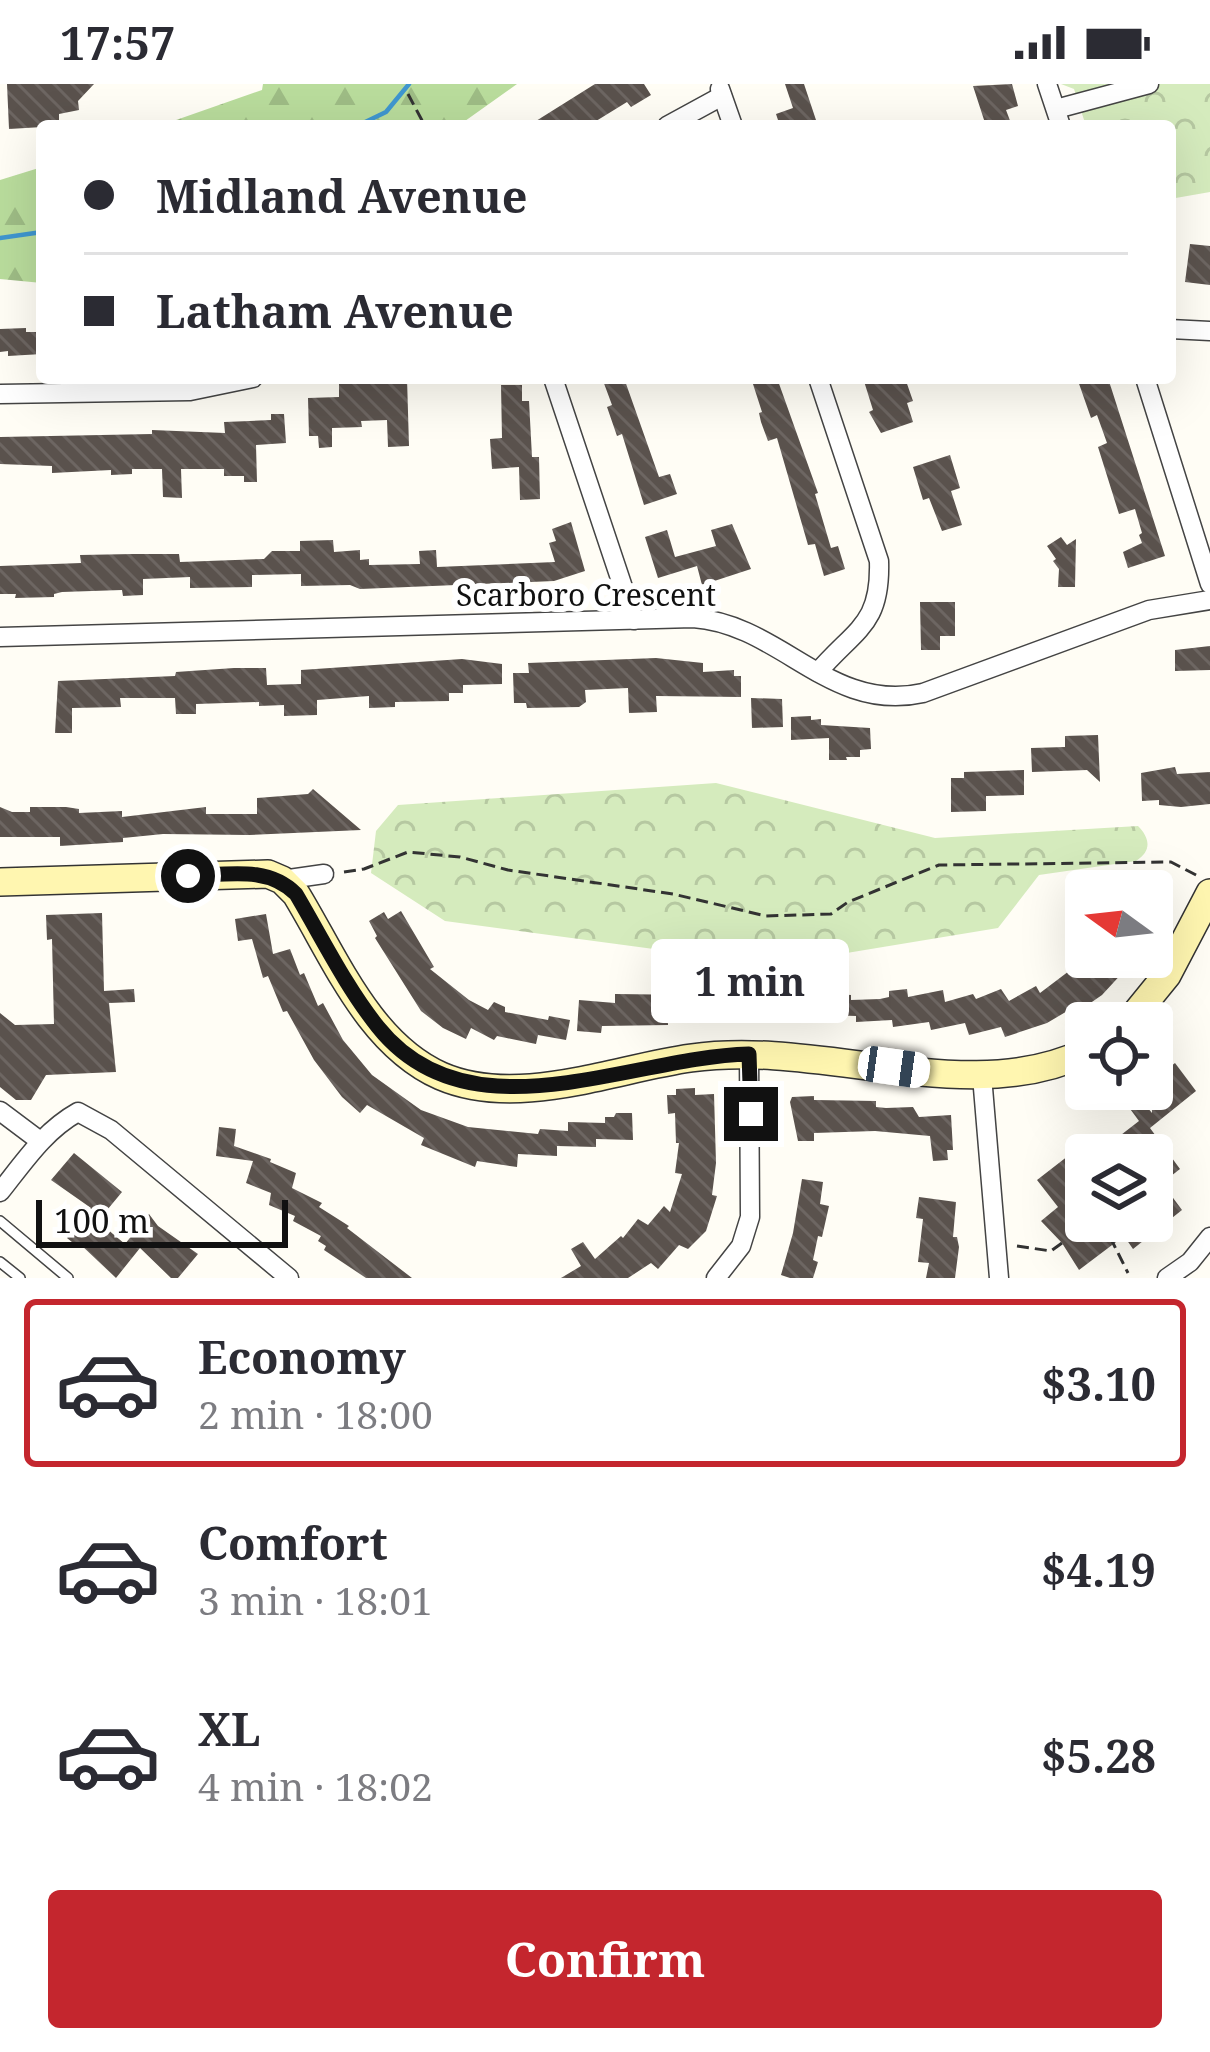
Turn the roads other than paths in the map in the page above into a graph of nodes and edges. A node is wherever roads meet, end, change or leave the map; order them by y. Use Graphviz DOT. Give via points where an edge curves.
graph roads {
  1 [pos="1047,84"];
  2 [pos="1149,84"];
  3 [pos="720,90"];
  4 [pos="1059,117"];
  5 [pos="676,120"];
  6 [pos="731,120"];
  7 [pos="1176,329"];
  8 [pos="1210,332"];
  9 [pos="224,384"];
  10 [pos="555,384"];
  11 [pos="820,384"];
  12 [pos="1147,384"];
  13 [pos="0,394"];
  14 [pos="1210,584"];
  15 [pos="1210,600"];
  16 [pos="634,620"];
  17 [pos="0,637"];
  18 [pos="818,672"];
  19 [pos="324,874"];
  20 [pos="282,880"];
  21 [pos="0,882"];
  22 [pos="1210,893"];
  23 [pos="1145,1002"];
  24 [pos="749,1054"];
  25 [pos="1065,1060"];
  26 [pos="982,1076"];
  27 [pos="0,1111"];
  28 [pos="40,1141"];
  29 [pos="0,1192"];
  30 [pos="0,1221"];
  31 [pos="1210,1237"];
  32 [pos="0,1262"];
  33 [pos="20,1278"];
  34 [pos="68,1278"];
  35 [pos="289,1278"];
  36 [pos="716,1278"];
  37 [pos="999,1278"];
  38 [pos="1166,1278"];
  1 -- 4 [label="street"];
  2 -- 4 [label="street"];
  3 -- 5 [label="street"];
  3 -- 6 [label="street"];
  7 -- 8 [label="street"];
  9 -- 13 [label="street"];
  10 -- 16 [label="street"];
  11 -- 18 [label="street" via="879,561 880,589 861,629"];
  12 -- 14 [label="street"];
  15 -- 18 [label="street, Scarboro Crescent" via="1149,610 899,698 872,696"];
  16 -- 17 [label="street, Scarboro Crescent"];
  16 -- 18 [label="street, Scarboro Crescent" via="718,620"];
  19 -- 20 [label="street"];
  20 -- 21 [label="street" via="245,874"];
  20 -- 24 [label="street" via="376,1025 439,1075 520,1088"];
  22 -- 23 [label="street"];
  24 -- 26 [label="street"];
  24 -- 36 [label="street" via="750,1216 741,1246"];
  25 -- 26 [label="street"];
  26 -- 37 [label="street"];
  27 -- 28 [label="street"];
  28 -- 29 [label="street"];
  28 -- 35 [label="street" via="78,1112 111,1130"];
  30 -- 34 [label="lane"];
  31 -- 38 [label="street"];
  32 -- 33 [label="lane"];
}
